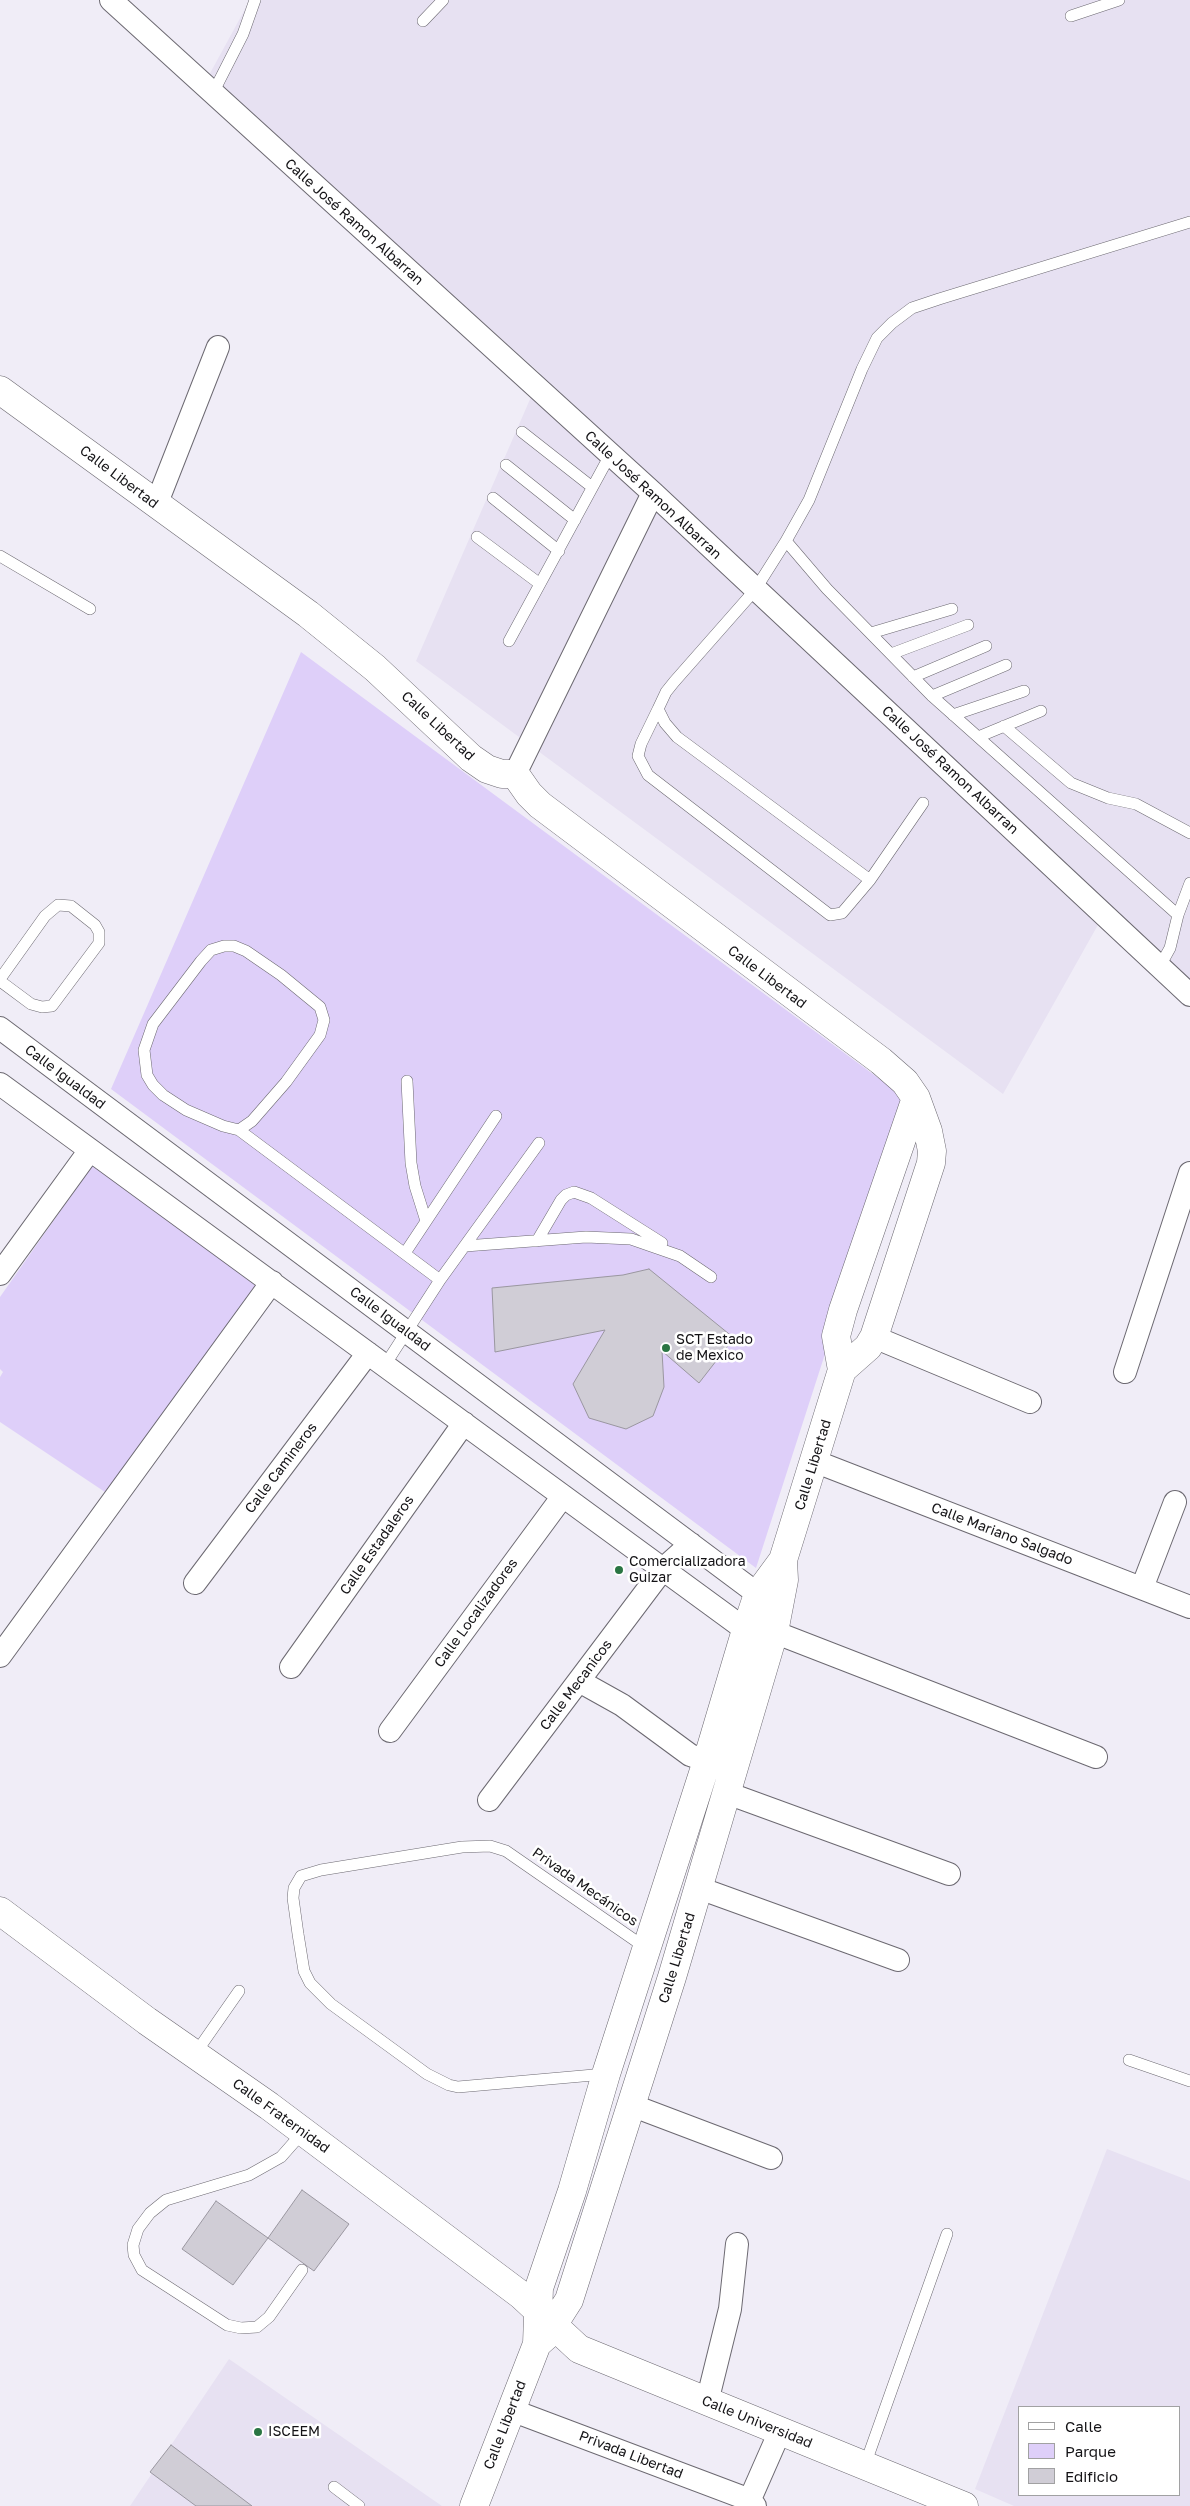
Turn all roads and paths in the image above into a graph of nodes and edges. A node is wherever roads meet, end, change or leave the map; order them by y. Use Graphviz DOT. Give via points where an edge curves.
graph roads {
  1 [pos="111,0"];
  2 [pos="255,0"];
  3 [pos="443,0"];
  4 [pos="1118,0"];
  5 [pos="1071,16"];
  6 [pos="423,21"];
  7 [pos="213,93"];
  8 [pos="1190,222"];
  9 [pos="218,346"];
  10 [pos="0,390"];
  11 [pos="522,432"];
  12 [pos="610,455"];
  13 [pos="506,465"];
  14 [pos="592,487"];
  15 [pos="653,493"];
  16 [pos="493,498"];
  17 [pos="156,505"];
  18 [pos="575,520"];
  19 [pos="477,537"];
  20 [pos="786,541"];
  21 [pos="559,552"];
  22 [pos="0,556"];
  23 [pos="540,584"];
  24 [pos="755,590"];
  25 [pos="90,609"];
  26 [pos="952,609"];
  27 [pos="968,625"];
  28 [pos="870,633"];
  29 [pos="509,641"];
  30 [pos="986,646"];
  31 [pos="891,654"];
  32 [pos="1006,665"];
  33 [pos="913,677"];
  34 [pos="1024,690"];
  35 [pos="932,696"];
  36 [pos="658,709"];
  37 [pos="1041,711"];
  38 [pos="953,716"];
  39 [pos="1004,726"];
  40 [pos="978,737"];
  41 [pos="515,774"];
  42 [pos="923,803"];
  43 [pos="1190,833"];
  44 [pos="870,880"];
  45 [pos="1190,883"];
  46 [pos="1178,915"];
  47 [pos="1160,966"];
  48 [pos="0,980"];
  49 [pos="1190,995"];
  50 [pos="0,1028"];
  51 [pos="407,1081"];
  52 [pos="0,1084"];
  53 [pos="916,1098"];
  54 [pos="496,1116"];
  55 [pos="239,1130"];
  56 [pos="539,1143"];
  57 [pos="90,1150"];
  58 [pos="1190,1174"];
  59 [pos="426,1221"];
  60 [pos="1182,1229"];
  61 [pos="537,1241"];
  62 [pos="464,1246"];
  63 [pos="405,1252"];
  64 [pos="680,1256"];
  65 [pos="0,1274"];
  66 [pos="711,1277"];
  67 [pos="440,1280"];
  68 [pos="272,1282"];
  69 [pos="407,1332"];
  70 [pos="874,1337"];
  71 [pos="376,1359"];
  72 [pos="842,1370"];
  73 [pos="1125,1372"];
  74 [pos="1030,1402"];
  75 [pos="464,1424"];
  76 [pos="814,1461"];
  77 [pos="563,1496"];
  78 [pos="1175,1502"];
  79 [pos="691,1544"];
  80 [pos="784,1560"];
  81 [pos="663,1570"];
  82 [pos="195,1582"];
  83 [pos="1142,1588"];
  84 [pos="758,1594"];
  85 [pos="1190,1607"];
  86 [pos="777,1621"];
  87 [pos="746,1630"];
  88 [pos="0,1656"];
  89 [pos="291,1667"];
  90 [pos="579,1681"];
  91 [pos="390,1731"];
  92 [pos="1096,1756"];
  93 [pos="707,1761"];
  94 [pos="727,1793"];
  95 [pos="489,1800"];
  96 [pos="949,1874"];
  97 [pos="699,1888"];
  98 [pos="0,1912"];
  99 [pos="646,1948"];
  100 [pos="898,1960"];
  101 [pos="239,1991"];
  102 [pos="195,2054"];
  103 [pos="1129,2060"];
  104 [pos="606,2074"];
  105 [pos="1190,2080"];
  106 [pos="631,2105"];
  107 [pos="303,2132"];
  108 [pos="771,2158"];
  109 [pos="947,2234"];
  110 [pos="736,2244"];
  111 [pos="302,2270"];
  112 [pos="546,2327"];
  113 [pos="708,2402"];
  114 [pos="511,2410"];
  115 [pos="780,2431"];
  116 [pos="865,2465"];
  117 [pos="334,2487"];
  118 [pos="751,2504"];
  119 [pos="358,2506"];
  120 [pos="474,2506"];
  121 [pos="964,2506"];
  1 -- 7 [label="street, Calle José Ramon Albarran"];
  2 -- 7 [label="lane" via="243,34"];
  3 -- 6 [label="lane"];
  4 -- 5 [label="lane"];
  7 -- 12 [label="street, Calle José Ramon Albarran"];
  8 -- 20 [label="lane" via="912,308 892,323 877,338 809,500"];
  9 -- 17 [label="street"];
  10 -- 17 [label="main road, Calle Libertad"];
  11 -- 14 [label="lane"];
  12 -- 14 [label="lane"];
  12 -- 15 [label="street, Calle José Ramon Albarran"];
  13 -- 18 [label="lane"];
  14 -- 18 [label="lane"];
  15 -- 24 [label="street, Calle José Ramon Albarran"];
  15 -- 41 [label="street"];
  16 -- 21 [label="lane"];
  17 -- 41 [label="main road, Calle Libertad" via="308,614 375,668 471,758 487,769"];
  18 -- 21 [label="lane"];
  19 -- 23 [label="lane"];
  20 -- 24 [label="lane"];
  20 -- 28 [label="lane"];
  21 -- 23 [label="lane"];
  22 -- 25 [label="lane"];
  23 -- 29 [label="lane"];
  24 -- 36 [label="lane" via="674,682"];
  24 -- 47 [label="street, Calle José Ramon Albarran"];
  26 -- 28 [label="lane"];
  27 -- 31 [label="lane"];
  28 -- 31 [label="lane"];
  30 -- 33 [label="lane"];
  31 -- 33 [label="lane"];
  32 -- 35 [label="lane"];
  33 -- 35 [label="lane"];
  34 -- 38 [label="lane"];
  35 -- 38 [label="lane"];
  36 -- 44 [label="lane" via="677,737"];
  36 -- 44 [label="lane" via="638,756 648,776 830,915 842,913"];
  37 -- 39 [label="lane"];
  38 -- 40 [label="lane"];
  39 -- 40 [label="lane"];
  39 -- 43 [label="lane" via="1070,783 1108,798 1136,804"];
  40 -- 46 [label="lane"];
  41 -- 53 [label="main road, Calle Libertad" via="540,805 894,1071"];
  42 -- 44 [label="lane"];
  45 -- 46 [label="lane"];
  46 -- 47 [label="lane" via="1170,948"];
  47 -- 49 [label="street, Calle José Ramon Albarran"];
  48 -- 48 [label="lane" via="31,1004 52,1006 100,943 99,932 71,906 58,905 45,916"];
  50 -- 69 [label="street, Calle Igualdad"];
  51 -- 59 [label="lane" via="411,1163"];
  52 -- 57 [label="street"];
  53 -- 70 [label="main road, Calle Libertad" via="932,1151 931,1163"];
  53 -- 72 [label="main road, Calle Libertad" via="843,1310 836,1336"];
  54 -- 59 [label="lane"];
  55 -- 55 [label="lane" via="252,1121 286,1082 320,1035 324,1020 320,1007 281,975 246,951 224,946 211,950 153,1024 144,1050 144,1062 147,1075 163,1095 186,1110"];
  55 -- 63 [label="lane"];
  56 -- 62 [label="lane"];
  57 -- 65 [label="street"];
  57 -- 68 [label="street"];
  58 -- 60 [label="street"];
  59 -- 63 [label="lane"];
  60 -- 73 [label="street"];
  61 -- 62 [label="lane"];
  61 -- 64 [label="lane" via="631,1238"];
  61 -- 64 [label="lane" via="561,1200 574,1192 591,1198"];
  62 -- 67 [label="lane"];
  63 -- 67 [label="lane"];
  64 -- 66 [label="lane"];
  67 -- 69 [label="lane"];
  68 -- 71 [label="street"];
  68 -- 88 [label="street"];
  69 -- 71 [label="lane"];
  69 -- 79 [label="street, Calle Igualdad"];
  70 -- 72 [label="main road, Calle Libertad" via="868,1347"];
  70 -- 74 [label="street"];
  71 -- 75 [label="street"];
  71 -- 82 [label="street, Calle Camineros"];
  72 -- 76 [label="main road, Calle Libertad"];
  75 -- 77 [label="street"];
  75 -- 89 [label="street, Calle Estadaleros"];
  76 -- 80 [label="main road, Calle Libertad"];
  76 -- 83 [label="street, Calle Mariano Salgado"];
  77 -- 81 [label="street"];
  77 -- 91 [label="street, Calle Localizadores"];
  78 -- 83 [label="street"];
  79 -- 81 [label="street, Calle Mecanicos"];
  79 -- 84 [label="street, Calle Igualdad"];
  80 -- 84 [label="main road, Calle Libertad"];
  80 -- 86 [label="main road, Calle Libertad"];
  81 -- 87 [label="street"];
  81 -- 90 [label="street, Calle Mecanicos"];
  83 -- 85 [label="street, Calle Mariano Salgado"];
  84 -- 86 [label="street, Calle Igualdad"];
  84 -- 87 [label="main road, Calle Libertad"];
  86 -- 87 [label="street"];
  86 -- 92 [label="street"];
  86 -- 94 [label="main road, Calle Libertad"];
  87 -- 93 [label="main road, Calle Libertad"];
  90 -- 93 [label="street" via="622,1705 690,1755"];
  90 -- 95 [label="street, Calle Mecanicos"];
  93 -- 99 [label="main road, Calle Libertad"];
  94 -- 96 [label="street"];
  94 -- 97 [label="main road, Calle Libertad"];
  97 -- 100 [label="street"];
  97 -- 106 [label="main road, Calle Libertad"];
  98 -- 102 [label="main road, Calle Fraternidad"];
  99 -- 104 [label="main road, Calle Libertad"];
  99 -- 104 [label="lane, Privada Mecánicos" via="506,1851 490,1846 462,1847 321,1870 301,1876 294,1888 304,1971 310,1983 331,2004 427,2074 449,2085 464,2086"];
  101 -- 102 [label="lane"];
  102 -- 107 [label="main road, Calle Fraternidad"];
  103 -- 105 [label="lane"];
  104 -- 112 [label="main road, Calle Libertad" via="572,2191 539,2288"];
  106 -- 108 [label="street"];
  106 -- 112 [label="main road, Calle Libertad" via="569,2300"];
  107 -- 111 [label="lane" via="281,2157 249,2176 166,2200 138,2229 133,2245 142,2270 227,2326 257,2327 269,2317"];
  107 -- 112 [label="main road, Calle Fraternidad" via="513,2289"];
  109 -- 116 [label="lane"];
  110 -- 113 [label="street" via="734,2287"];
  112 -- 113 [label="main road, Calle Universidad" via="579,2349"];
  112 -- 114 [label="main road, Calle Libertad"];
  113 -- 115 [label="main road, Calle Universidad"];
  114 -- 118 [label="street, Privada Libertad"];
  114 -- 120 [label="main road, Calle Libertad"];
  115 -- 116 [label="main road, Calle Universidad"];
  115 -- 118 [label="street"];
  116 -- 121 [label="main road, Calle Universidad"];
  117 -- 119 [label="lane"];
}
